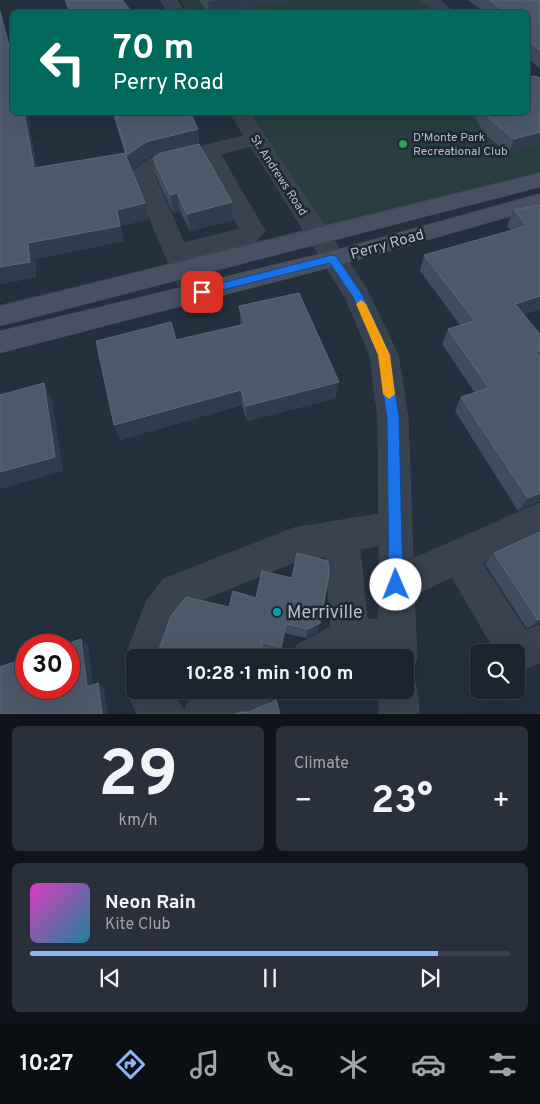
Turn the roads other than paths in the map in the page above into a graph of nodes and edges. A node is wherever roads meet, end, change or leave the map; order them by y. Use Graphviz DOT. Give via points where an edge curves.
graph roads {
  1 [pos="430,0"];
  2 [pos="442,10"];
  3 [pos="241,115"];
  4 [pos="256,139"];
  5 [pos="208,151"];
  6 [pos="540,180"];
  7 [pos="540,201"];
  8 [pos="326,248"];
  9 [pos="185,272"];
  10 [pos="0,316"];
  11 [pos="0,342"];
  12 [pos="540,519"];
  13 [pos="394,528"];
  14 [pos="342,537"];
  15 [pos="459,556"];
  16 [pos="396,585"];
  17 [pos="350,638"];
  18 [pos="540,644"];
  19 [pos="398,648"];
  20 [pos="147,649"];
  21 [pos="328,649"];
  22 [pos="150,699"];
  23 [pos="237,699"];
  24 [pos="398,699"];
  25 [pos="164,714"];
  26 [pos="203,714"];
  27 [pos="398,714"];
  1 -- 2 [label="street"];
  3 -- 4 [label="street, St. Andrews Road"];
  4 -- 5 [label="street"];
  4 -- 8 [label="street, St. Andrews Road"];
  5 -- 9 [label="street" via="253,231"];
  5 -- 9 [label="street" via="156,164 142,172"];
  6 -- 8 [label="main road, Perry Road"];
  7 -- 8 [label="main road, Perry Road"];
  8 -- 9 [label="main road, Perry Road"];
  8 -- 13 [label="street, St. Andrews Road" via="357,296 384,355 393,418"];
  9 -- 10 [label="main road, Perry Road"];
  9 -- 11 [label="main road, Perry Road"];
  12 -- 15 [label="street"];
  13 -- 14 [label="street"];
  13 -- 16 [label="street, St. Andrews Road"];
  14 -- 17 [label="street"];
  14 -- 20 [label="street" via="294,545 168,597"];
  15 -- 16 [label="street"];
  15 -- 18 [label="street" via="514,647 526,651"];
  16 -- 19 [label="street, St. Andrews Road"];
  17 -- 19 [label="street"];
  17 -- 21 [label="street"];
  22 -- 25 [label="street"];
  23 -- 26 [label="street"];
  24 -- 27 [label="street"];
}
